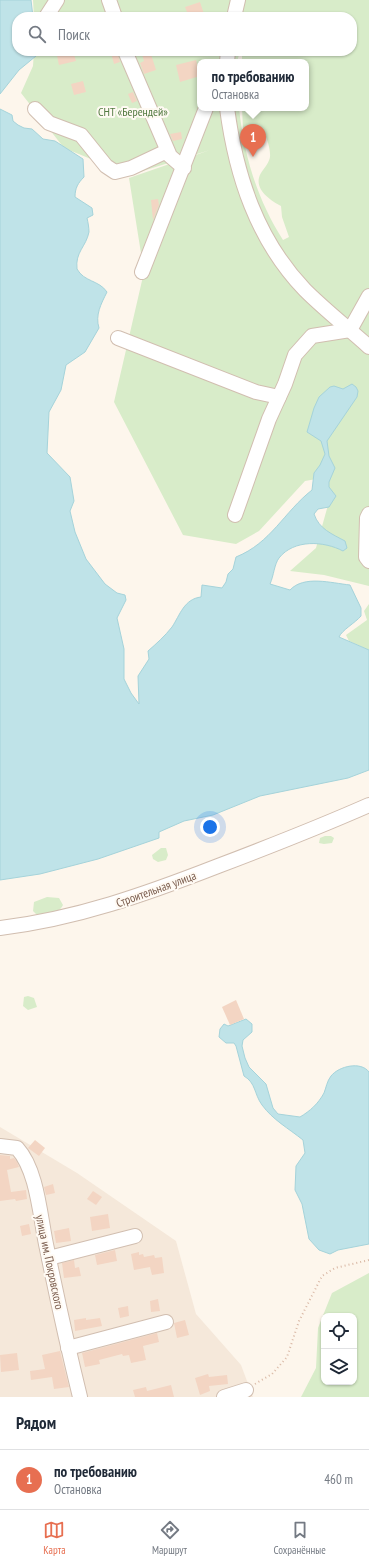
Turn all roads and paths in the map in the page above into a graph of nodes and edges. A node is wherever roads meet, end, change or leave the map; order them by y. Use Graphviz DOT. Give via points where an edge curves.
graph roads {
  1 [pos="57,0"];
  2 [pos="109,0"];
  3 [pos="238,0"];
  4 [pos="49,12"];
  5 [pos="113,12"];
  6 [pos="235,12"];
  7 [pos="127,56"];
  8 [pos="35,109"];
  9 [pos="205,111"];
  10 [pos="227,111"];
  11 [pos="168,151"];
  12 [pos="184,168"];
  13 [pos="142,272"];
  14 [pos="369,296"];
  15 [pos="350,330"];
  16 [pos="118,338"];
  17 [pos="369,347"];
  18 [pos="279,397"];
  19 [pos="369,514"];
  20 [pos="235,515"];
  21 [pos="369,560"];
  22 [pos="369,805"];
  23 [pos="0,928"];
  24 [pos="0,1146"];
  25 [pos="135,1236"];
  26 [pos="49,1258"];
  27 [pos="369,1260"];
  28 [pos="166,1322"];
  29 [pos="68,1348"];
  30 [pos="246,1390"];
  31 [pos="80,1397"];
  32 [pos="224,1397"];
  1 -- 4 [label="street"];
  2 -- 5 [label="street"];
  3 -- 6 [label="street"];
  7 -- 11 [label="street"];
  8 -- 11 [label="street" via="49,123 81,135 106,166 115,172"];
  9 -- 12 [label="street"];
  10 -- 15 [label="street" via="238,168 263,235 305,290"];
  11 -- 12 [label="street"];
  12 -- 13 [label="street"];
  14 -- 15 [label="street"];
  15 -- 17 [label="street"];
  15 -- 18 [label="street" via="312,336 294,355"];
  16 -- 18 [label="street" via="256,392"];
  18 -- 20 [label="street"];
  19 -- 21 [label="street" via="366,557"];
  22 -- 23 [label="street, Строительная улица" via="308,832 127,900 59,918"];
  24 -- 26 [label="street, улица им. Покровского" via="17,1148 26,1157 34,1178"];
  25 -- 26 [label="street"];
  26 -- 29 [label="street, улица им. Покровского"];
  27 -- 30 [label="path" via="335,1268 322,1276 298,1321 288,1357 272,1374"];
  28 -- 29 [label="street"];
  29 -- 31 [label="street, улица им. Покровского"];
  30 -- 32 [label="street"];
}
